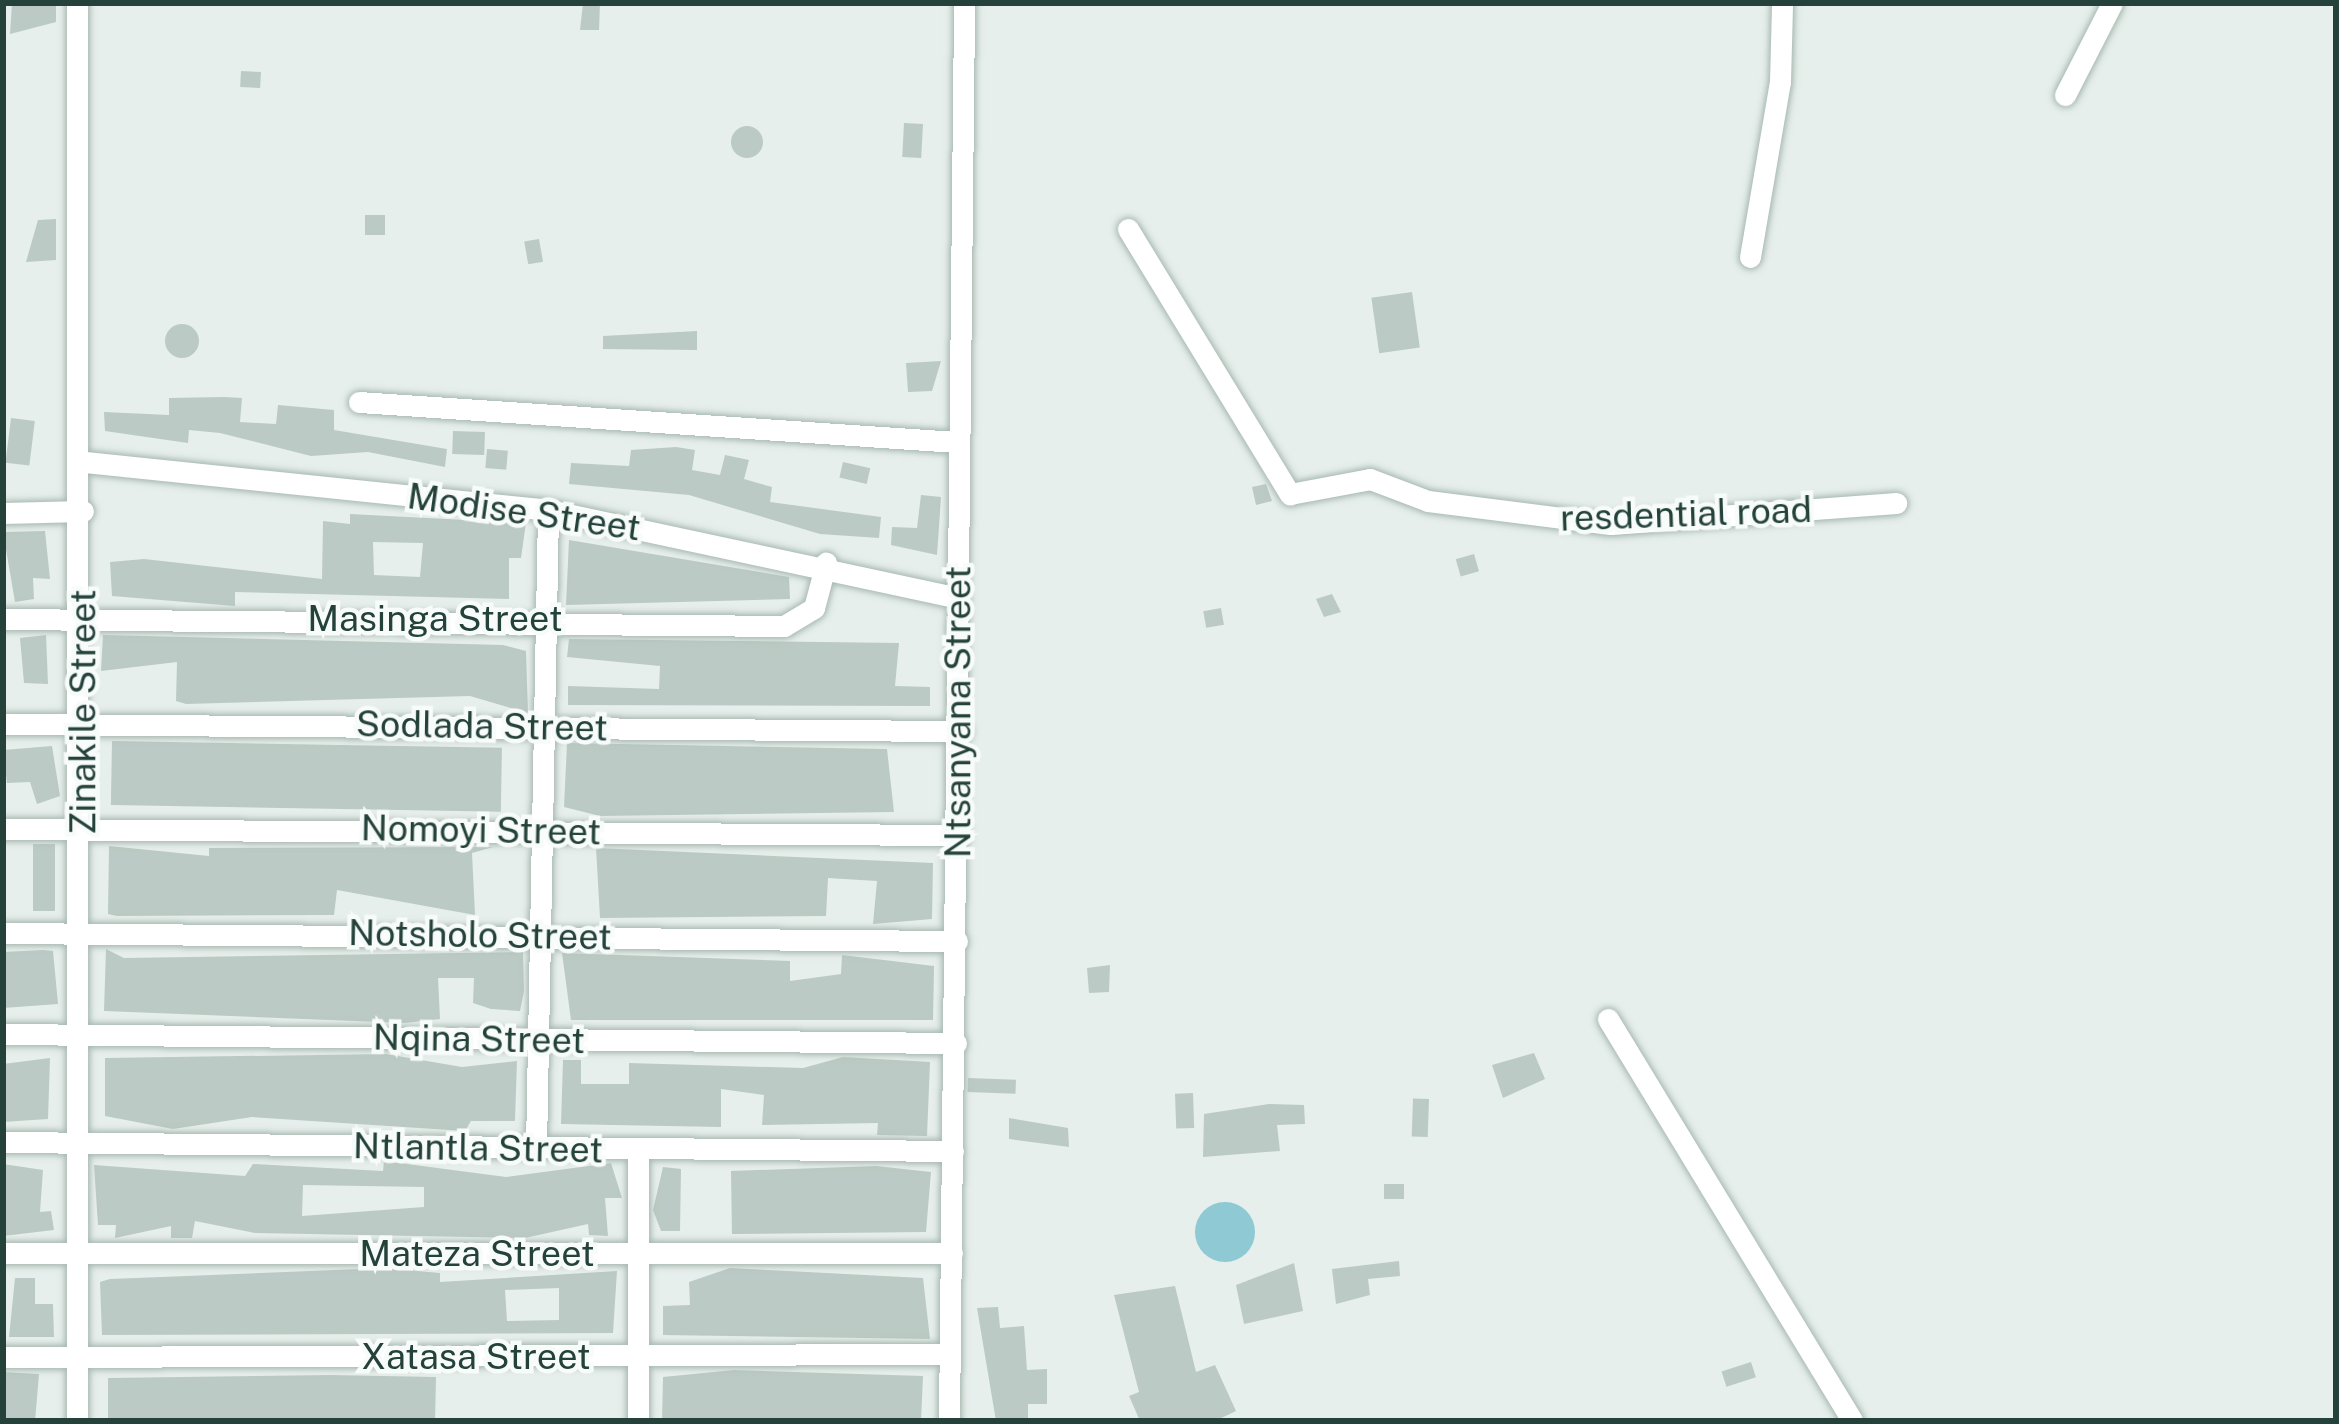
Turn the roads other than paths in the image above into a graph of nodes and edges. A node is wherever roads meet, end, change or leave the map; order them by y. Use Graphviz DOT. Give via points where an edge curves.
graph roads {
  1 [pos="77,3"];
  2 [pos="964,3"];
  3 [pos="1782,3"];
  4 [pos="2112,3"];
  5 [pos="2065,95"];
  6 [pos="1128,229"];
  7 [pos="1750,256"];
  8 [pos="359,402"];
  9 [pos="957,442"];
  10 [pos="85,462"];
  11 [pos="1896,503"];
  12 [pos="548,510"];
  13 [pos="83,511"];
  14 [pos="3,513"];
  15 [pos="826,563"];
  16 [pos="957,598"];
  17 [pos="85,618"];
  18 [pos="3,619"];
  19 [pos="543,620"];
  20 [pos="84,720"];
  21 [pos="3,724"];
  22 [pos="545,727"];
  23 [pos="961,730"];
  24 [pos="82,825"];
  25 [pos="3,829"];
  26 [pos="547,830"];
  27 [pos="959,836"];
  28 [pos="80,931"];
  29 [pos="3,933"];
  30 [pos="545,935"];
  31 [pos="957,940"];
  32 [pos="1608,1019"];
  33 [pos="3,1034"];
  34 [pos="79,1034"];
  35 [pos="539,1040"];
  36 [pos="956,1043"];
  37 [pos="3,1142"];
  38 [pos="79,1142"];
  39 [pos="536,1148"];
  40 [pos="638,1150"];
  41 [pos="952,1151"];
  42 [pos="3,1253"];
  43 [pos="952,1253"];
  44 [pos="78,1254"];
  45 [pos="639,1254"];
  46 [pos="950,1354"];
  47 [pos="639,1356"];
  48 [pos="3,1357"];
  49 [pos="77,1357"];
  50 [pos="76,1421"];
  51 [pos="638,1421"];
  52 [pos="949,1421"];
  53 [pos="1852,1421"];
  1 -- 10 [label="street, Zinakile Street"];
  2 -- 9 [label="street, Ntsanyana Street"];
  3 -- 7 [label="street" via="1780,82"];
  4 -- 5 [label="street"];
  6 -- 11 [label="street, resdential road" via="1290,494 1370,479 1428,501 1611,524"];
  8 -- 9 [label="street"];
  9 -- 16 [label="street, Ntsanyana Street"];
  10 -- 12 [label="street, Modise Street"];
  10 -- 13 [label="street, Zinakile Street"];
  12 -- 15 [label="street, Modise Street"];
  12 -- 19 [label="street"];
  13 -- 14 [label="street"];
  13 -- 17 [label="street, Zinakile Street"];
  15 -- 16 [label="street, Modise Street"];
  15 -- 19 [label="street, Masinga Street" via="814,608 784,626"];
  16 -- 23 [label="street, Ntsanyana Street"];
  17 -- 18 [label="street, Masinga Street"];
  17 -- 19 [label="street, Masinga Street"];
  17 -- 20 [label="street, Zinakile Street"];
  19 -- 22 [label="street"];
  20 -- 21 [label="street, Sodlada Street"];
  20 -- 22 [label="street, Sodlada Street"];
  20 -- 24 [label="street, Zinakile Street"];
  22 -- 23 [label="street, Sodlada Street"];
  22 -- 26 [label="street"];
  23 -- 27 [label="street, Ntsanyana Street"];
  24 -- 25 [label="street, Nomoyi Street"];
  24 -- 26 [label="street, Nomoyi Street"];
  24 -- 28 [label="street, Zinakile Street"];
  26 -- 27 [label="street, Nomoyi Street"];
  26 -- 30 [label="street"];
  27 -- 31 [label="street, Ntsanyana Street"];
  28 -- 29 [label="street, Notsholo Street"];
  28 -- 30 [label="street, Notsholo Street"];
  28 -- 34 [label="street, Zinakile Street"];
  30 -- 31 [label="street, Notsholo Street"];
  30 -- 35 [label="street"];
  31 -- 36 [label="street, Ntsanyana Street"];
  32 -- 53 [label="street"];
  33 -- 34 [label="street, Nqina Street"];
  34 -- 35 [label="street, Nqina Street"];
  34 -- 38 [label="street, Zinakile Street"];
  35 -- 36 [label="street, Nqina Street"];
  35 -- 39 [label="street"];
  36 -- 41 [label="street, Ntsanyana Street"];
  37 -- 38 [label="street, Ntlantla Street"];
  38 -- 39 [label="street, Ntlantla Street"];
  38 -- 44 [label="street, Zinakile Street"];
  39 -- 40 [label="street, Ntlantla Street"];
  40 -- 41 [label="street, Ntlantla Street"];
  40 -- 45 [label="street"];
  41 -- 43 [label="street, Ntsanyana Street"];
  42 -- 44 [label="street, Mateza Street"];
  43 -- 45 [label="street, Mateza Street"];
  43 -- 46 [label="street, Ntsanyana Street"];
  44 -- 45 [label="street, Mateza Street"];
  44 -- 49 [label="street, Zinakile Street"];
  45 -- 47 [label="street"];
  46 -- 47 [label="street, Xatasa Street"];
  46 -- 52 [label="street, Ntsanyana Street"];
  47 -- 49 [label="street, Xatasa Street"];
  47 -- 51 [label="street"];
  48 -- 49 [label="street, Xatasa Street"];
  49 -- 50 [label="street, Zinakile Street"];
}
